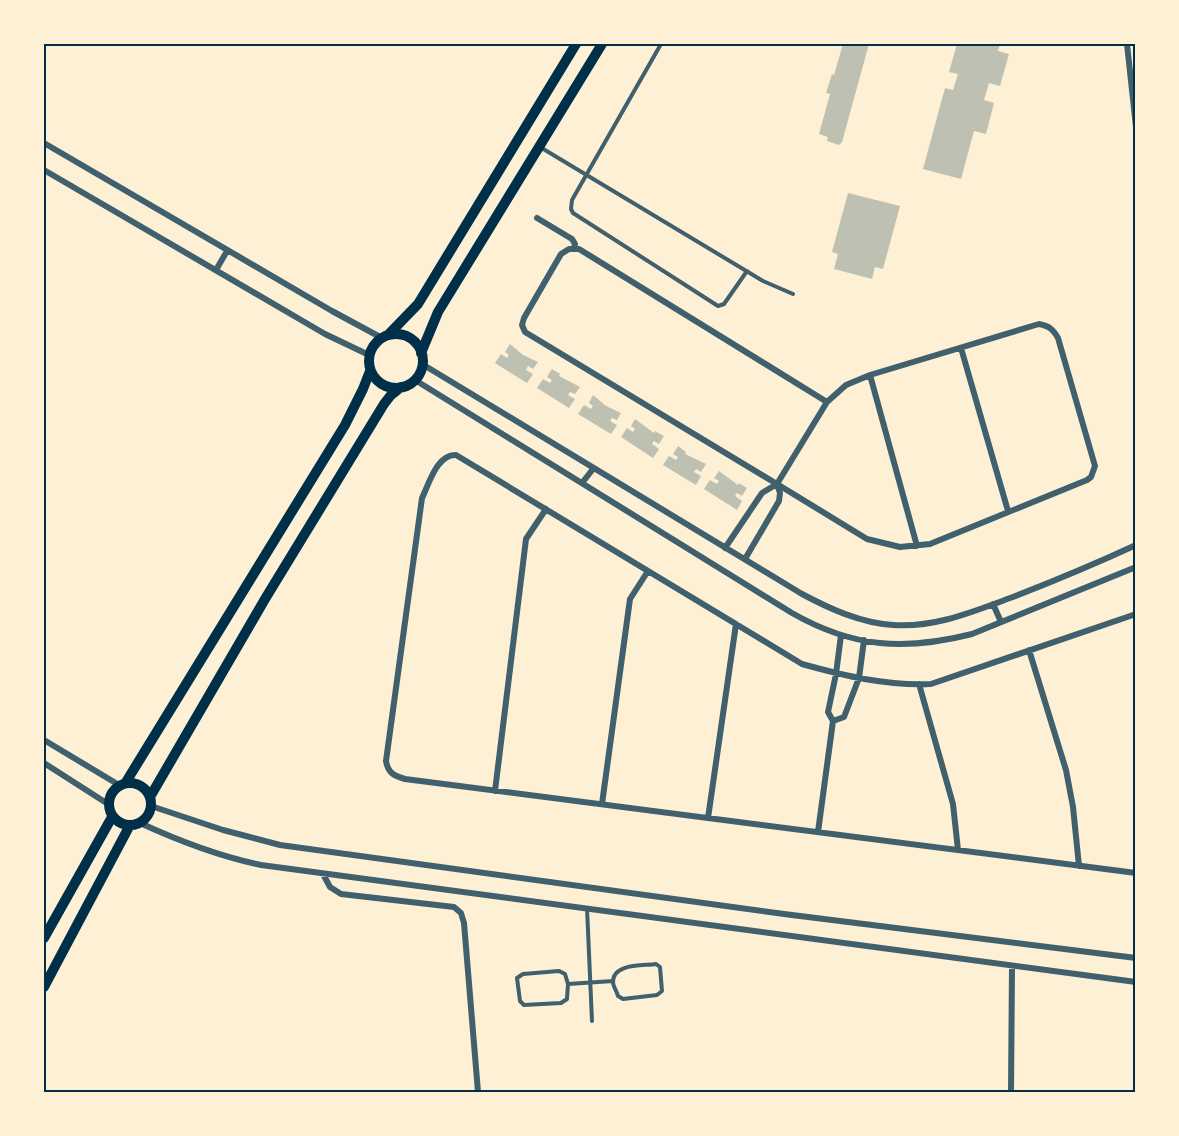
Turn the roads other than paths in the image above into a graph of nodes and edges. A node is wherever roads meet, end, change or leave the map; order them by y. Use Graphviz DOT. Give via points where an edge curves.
graph roads {
  1 [pos="576,44"];
  2 [pos="602,44"];
  3 [pos="661,44"];
  4 [pos="1127,44"];
  5 [pos="1136,127"];
  6 [pos="44,143"];
  7 [pos="540,147"];
  8 [pos="44,170"];
  9 [pos="587,173"];
  10 [pos="537,218"];
  11 [pos="574,248"];
  12 [pos="228,251"];
  13 [pos="216,270"];
  14 [pos="747,271"];
  15 [pos="793,294"];
  16 [pos="385,336"];
  17 [pos="961,348"];
  18 [pos="369,355"];
  19 [pos="422,359"];
  20 [pos="370,371"];
  21 [pos="870,375"];
  22 [pos="415,380"];
  23 [pos="401,387"];
  24 [pos="827,402"];
  25 [pos="592,469"];
  26 [pos="582,483"];
  27 [pos="777,484"];
  28 [pos="546,509"];
  29 [pos="1008,511"];
  30 [pos="1136,545"];
  31 [pos="916,546"];
  32 [pos="725,548"];
  33 [pos="745,559"];
  34 [pos="1136,567"];
  35 [pos="648,571"];
  36 [pos="993,604"];
  37 [pos="1136,614"];
  38 [pos="1001,622"];
  39 [pos="736,624"];
  40 [pos="841,635"];
  41 [pos="864,640"];
  42 [pos="1029,650"];
  43 [pos="836,674"];
  44 [pos="859,678"];
  45 [pos="919,684"];
  46 [pos="833,722"];
  47 [pos="44,740"];
  48 [pos="44,763"];
  49 [pos="122,784"];
  50 [pos="495,790"];
  51 [pos="151,801"];
  52 [pos="108,804"];
  53 [pos="602,804"];
  54 [pos="112,817"];
  55 [pos="708,818"];
  56 [pos="135,824"];
  57 [pos="818,832"];
  58 [pos="958,850"];
  59 [pos="1079,866"];
  60 [pos="1136,873"];
  61 [pos="323,874"];
  62 [pos="587,908"];
  63 [pos="44,939"];
  64 [pos="1136,958"];
  65 [pos="1012,966"];
  66 [pos="613,981"];
  67 [pos="589,982"];
  68 [pos="1136,982"];
  69 [pos="568,984"];
  70 [pos="44,987"];
  71 [pos="592,1021"];
  72 [pos="478,1092"];
  73 [pos="1011,1092"];
  1 -- 16 [label="main road" via="418,304"];
  2 -- 7 [label="main road"];
  3 -- 9 [label="lane"];
  4 -- 5 [label="street"];
  6 -- 12 [label="street"];
  7 -- 9 [label="lane"];
  7 -- 19 [label="main road" via="438,312"];
  8 -- 13 [label="street"];
  9 -- 14 [label="lane"];
  9 -- 14 [label="lane" via="573,200 573,213 706,300 723,305"];
  10 -- 11 [label="street" via="572,239"];
  11 -- 24 [label="street"];
  11 -- 27 [label="street" via="561,254 522,321 525,332"];
  12 -- 13 [label="street"];
  12 -- 16 [label="street"];
  13 -- 18 [label="street" via="325,334"];
  14 -- 15 [label="lane"];
  16 -- 18 [label="main road" via="376,342"];
  16 -- 19 [label="main road" via="396,334 412,339"];
  17 -- 21 [label="street"];
  17 -- 29 [label="street"];
  17 -- 29 [label="street" via="1039,324 1054,330 1094,460 1094,472 1087,480"];
  18 -- 20 [label="main road"];
  19 -- 22 [label="main road"];
  19 -- 25 [label="street"];
  20 -- 23 [label="main road" via="386,386"];
  20 -- 49 [label="main road" via="345,425"];
  21 -- 24 [label="street" via="846,385"];
  21 -- 31 [label="street"];
  22 -- 23 [label="main road"];
  22 -- 26 [label="street"];
  23 -- 51 [label="main road" via="384,404 265,599"];
  24 -- 27 [label="street"];
  25 -- 26 [label="street"];
  25 -- 32 [label="street"];
  26 -- 40 [label="street" via="802,618"];
  27 -- 31 [label="street" via="867,539"];
  27 -- 32 [label="street" via="762,493"];
  27 -- 33 [label="street" via="779,501"];
  28 -- 35 [label="street"];
  28 -- 50 [label="street" via="526,539"];
  28 -- 50 [label="street" via="456,455 444,459 434,471 422,498 387,768 405,779"];
  29 -- 31 [label="street" via="930,544"];
  30 -- 36 [label="street" via="1077,573"];
  32 -- 33 [label="street"];
  33 -- 36 [label="street" via="819,603 875,622 929,623"];
  34 -- 38 [label="street"];
  35 -- 39 [label="street"];
  35 -- 53 [label="street" via="630,599"];
  36 -- 38 [label="street"];
  37 -- 42 [label="street"];
  38 -- 41 [label="street" via="933,643 902,645"];
  39 -- 43 [label="street" via="802,664"];
  39 -- 55 [label="street"];
  40 -- 41 [label="street"];
  40 -- 43 [label="street"];
  41 -- 44 [label="street"];
  42 -- 45 [label="street" via="931,684"];
  42 -- 59 [label="street" via="1066,770"];
  43 -- 44 [label="street"];
  43 -- 46 [label="street" via="828,712"];
  44 -- 45 [label="street"];
  44 -- 46 [label="street" via="844,717"];
  45 -- 58 [label="street" via="951,794"];
  46 -- 57 [label="street"];
  47 -- 49 [label="street"];
  48 -- 52 [label="street"];
  49 -- 51 [label="main road" via="141,785"];
  49 -- 52 [label="main road" via="109,796"];
  50 -- 53 [label="street"];
  51 -- 56 [label="main road" via="149,814"];
  51 -- 64 [label="street" via="223,830 280,845"];
  52 -- 54 [label="main road"];
  53 -- 55 [label="street"];
  54 -- 56 [label="main road" via="123,824"];
  54 -- 63 [label="main road"];
  55 -- 57 [label="street"];
  56 -- 61 [label="street" via="221,855"];
  56 -- 70 [label="main road"];
  57 -- 58 [label="street"];
  58 -- 59 [label="street"];
  59 -- 60 [label="street"];
  61 -- 62 [label="street"];
  61 -- 72 [label="street" via="330,887 341,894 454,907 461,913"];
  62 -- 65 [label="street"];
  62 -- 67 [label="lane"];
  65 -- 68 [label="street"];
  65 -- 73 [label="street"];
  66 -- 66 [label="lane" via="622,968 656,964 660,968 662,992 623,999"];
  66 -- 67 [label="lane"];
  67 -- 69 [label="lane"];
  67 -- 71 [label="lane"];
  69 -- 69 [label="lane" via="565,974 559,971 517,978 524,1005 561,1003 567,999"];
}
